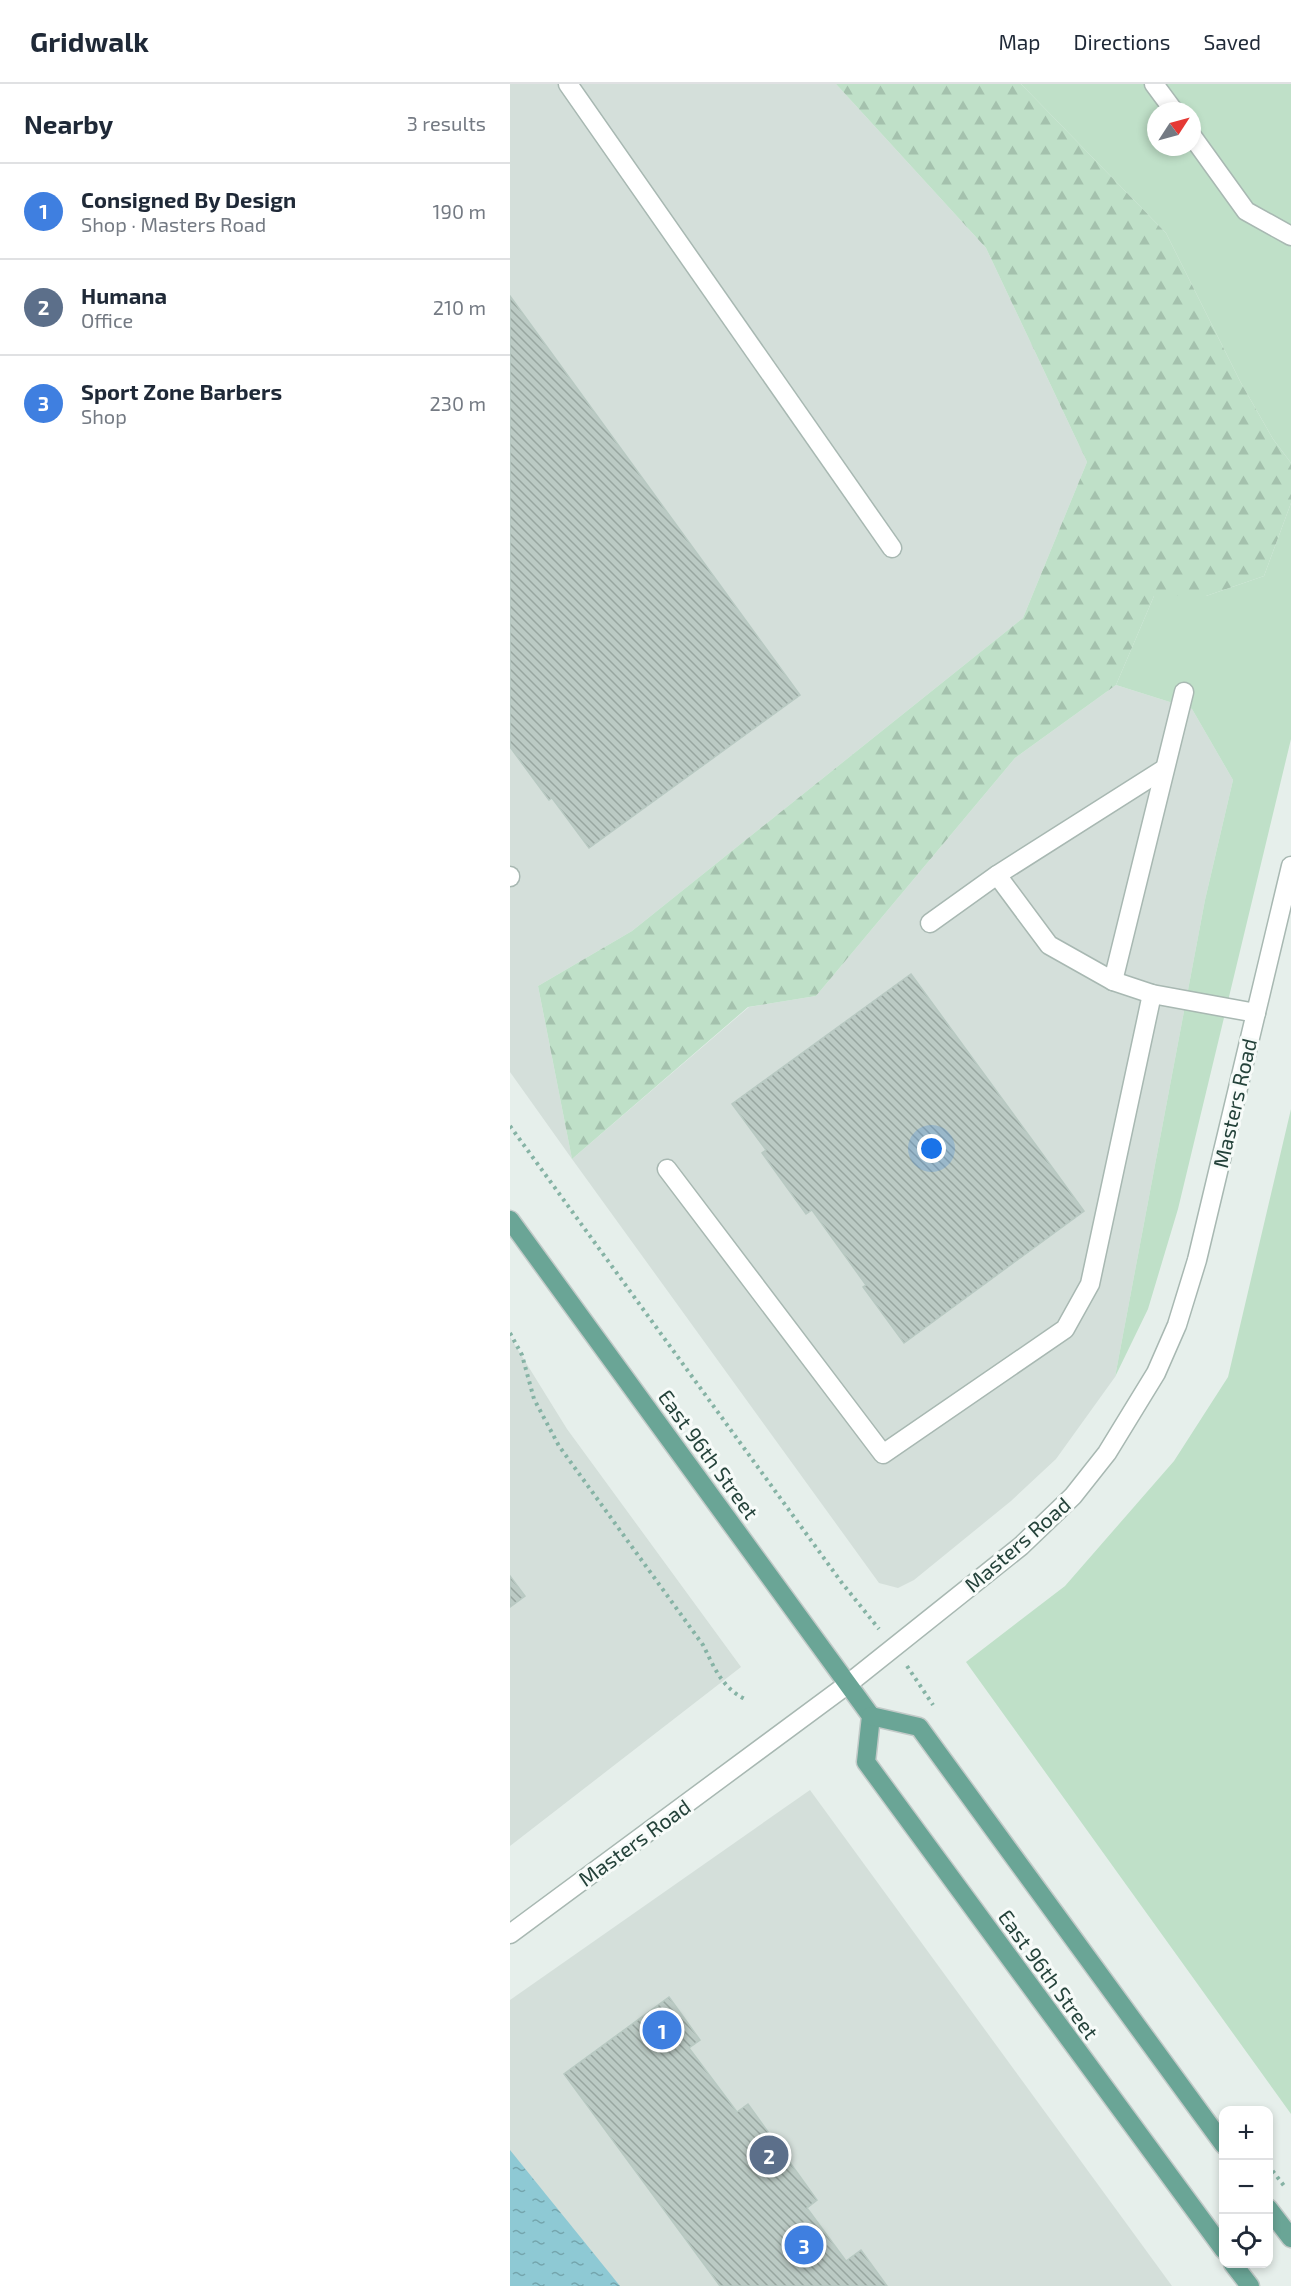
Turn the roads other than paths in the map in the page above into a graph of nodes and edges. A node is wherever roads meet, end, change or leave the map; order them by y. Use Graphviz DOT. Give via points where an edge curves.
graph roads {
  1 [pos="568,84"];
  2 [pos="1155,84"];
  3 [pos="1168,102"];
  4 [pos="1201,148"];
  5 [pos="1291,236"];
  6 [pos="892,548"];
  7 [pos="1184,692"];
  8 [pos="1164,769"];
  9 [pos="1291,866"];
  10 [pos="997,875"];
  11 [pos="930,923"];
  12 [pos="1113,981"];
  13 [pos="1152,994"];
  14 [pos="1256,1013"];
  15 [pos="667,1169"];
  16 [pos="510,1220"];
  17 [pos="848,1684"];
  18 [pos="871,1716"];
  19 [pos="510,1934"];
  20 [pos="1219,2138"];
  21 [pos="1273,2213"];
  22 [pos="1291,2238"];
  23 [pos="1219,2243"];
  24 [pos="1236,2268"];
  25 [pos="1250,2286"];
  1 -- 6 [label="street"];
  2 -- 3 [label="street"];
  4 -- 5 [label="street" via="1246,211"];
  7 -- 8 [label="street"];
  8 -- 10 [label="street"];
  8 -- 12 [label="street"];
  9 -- 14 [label="street, Masters Road"];
  10 -- 11 [label="street"];
  10 -- 12 [label="street" via="1049,945"];
  12 -- 13 [label="street"];
  13 -- 14 [label="street"];
  13 -- 15 [label="street" via="1090,1284 1065,1329 883,1454"];
  14 -- 17 [label="street, Masters Road" via="1197,1260 1177,1324 1156,1373 1107,1453 1073,1496 1021,1546"];
  16 -- 17 [label="main road, East 96th Street"];
  17 -- 18 [label="main road, East 96th Street"];
  17 -- 19 [label="street, Masters Road"];
  18 -- 20 [label="main road, East 96th Street" via="919,1727"];
  18 -- 23 [label="main road, East 96th Street" via="866,1762"];
  21 -- 22 [label="main road"];
  24 -- 25 [label="main road"];
}
